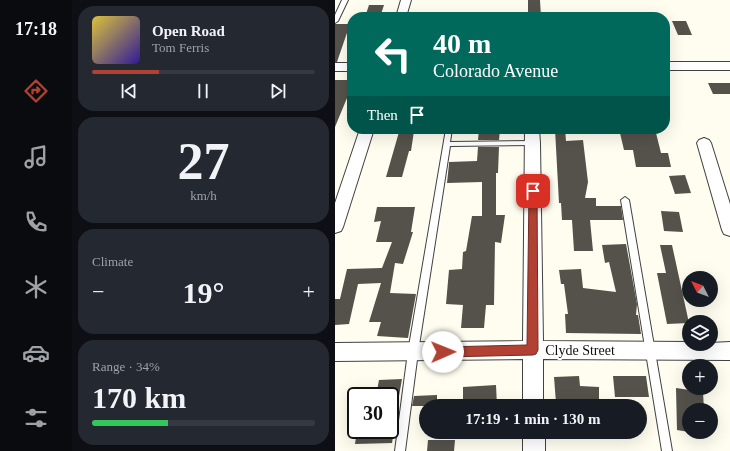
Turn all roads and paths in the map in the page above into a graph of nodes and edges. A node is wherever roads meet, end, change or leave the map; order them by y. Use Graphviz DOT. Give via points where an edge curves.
graph roads {
  1 [pos="345,0"];
  2 [pos="406,0"];
  3 [pos="402,12"];
  4 [pos="335,22"];
  5 [pos="670,66"];
  6 [pos="730,66"];
  7 [pos="335,67"];
  8 [pos="347,67"];
  9 [pos="365,134"];
  10 [pos="449,134"];
  11 [pos="533,136"];
  12 [pos="704,143"];
  13 [pos="448,144"];
  14 [pos="625,200"];
  15 [pos="335,227"];
  16 [pos="730,230"];
  17 [pos="533,350"];
  18 [pos="650,350"];
  19 [pos="730,350"];
  20 [pos="335,352"];
  21 [pos="413,352"];
  22 [pos="533,399"];
  23 [pos="534,439"];
  24 [pos="400,451"];
  25 [pos="534,451"];
  26 [pos="667,451"];
  1 -- 4 [label="lane"];
  2 -- 3 [label="street"];
  5 -- 6 [label="street"];
  7 -- 8 [label="street"];
  9 -- 15 [label="street"];
  10 -- 13 [label="lane"];
  11 -- 13 [label="lane"];
  11 -- 17 [label="street"];
  12 -- 16 [label="street"];
  13 -- 21 [label="lane"];
  14 -- 18 [label="lane"];
  17 -- 18 [label="street, Clyde Street"];
  17 -- 21 [label="street, Clyde Street"];
  17 -- 22 [label="street"];
  18 -- 19 [label="street, Clyde Street"];
  18 -- 26 [label="lane"];
  20 -- 21 [label="street, Clyde Street"];
  21 -- 24 [label="lane"];
  23 -- 25 [label="street"];
}
